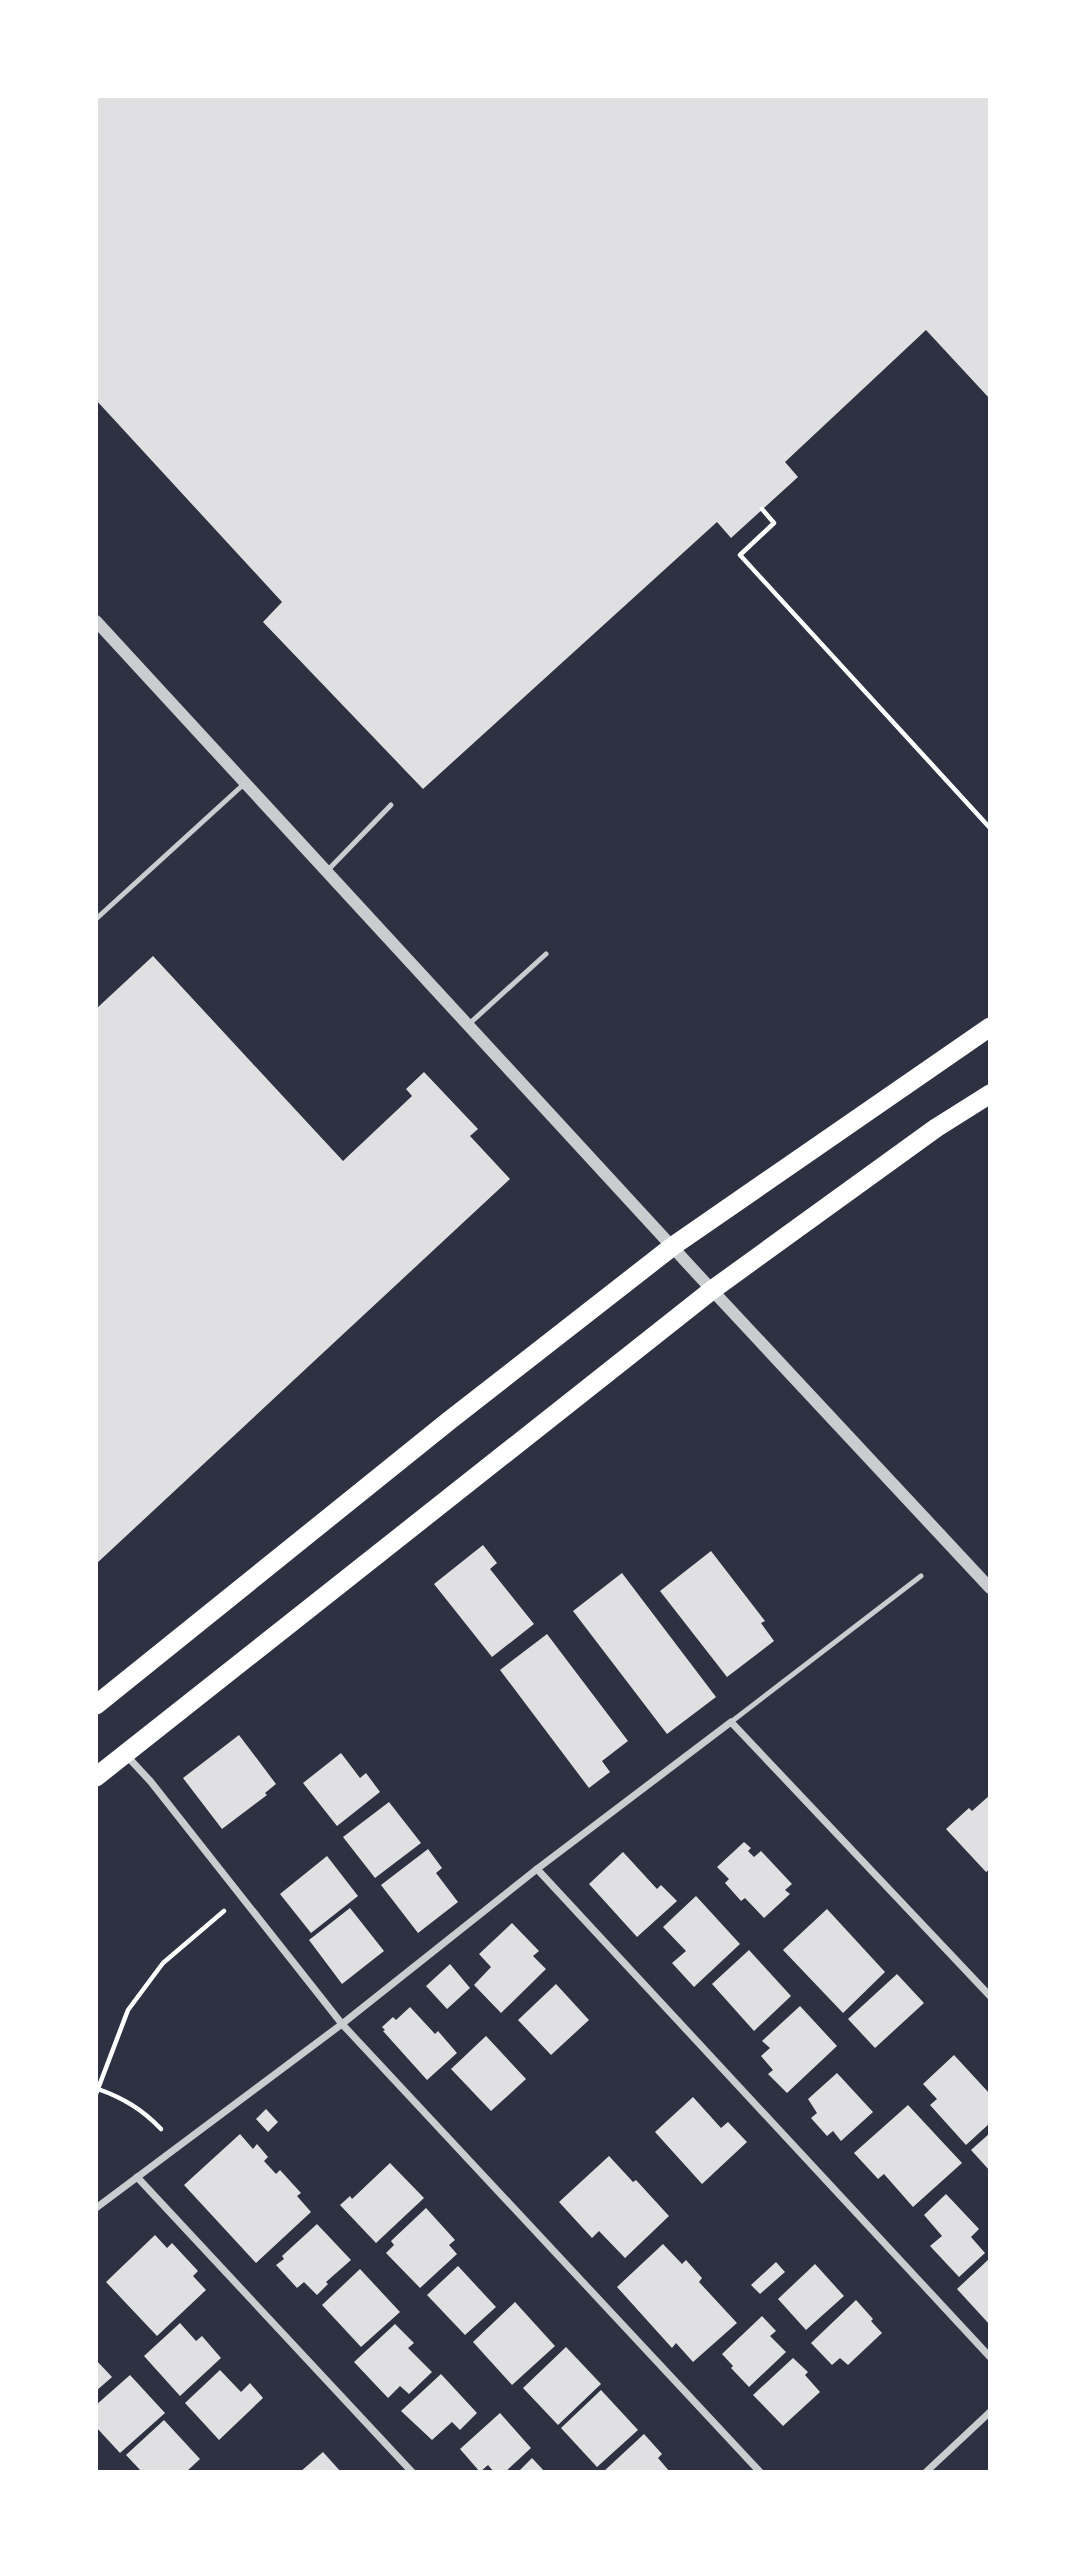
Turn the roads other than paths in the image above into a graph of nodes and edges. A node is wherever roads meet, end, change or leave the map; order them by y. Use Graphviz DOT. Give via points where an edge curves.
graph roads {
  1 [pos="96,621"];
  2 [pos="246,782"];
  3 [pos="391,804"];
  4 [pos="327,871"];
  5 [pos="96,919"];
  6 [pos="546,954"];
  7 [pos="469,1024"];
  8 [pos="990,1027"];
  9 [pos="990,1094"];
  10 [pos="673,1247"];
  11 [pos="712,1290"];
  12 [pos="921,1576"];
  13 [pos="990,1588"];
  14 [pos="96,1705"];
  15 [pos="731,1722"];
  16 [pos="125,1754"];
  17 [pos="96,1777"];
  18 [pos="537,1869"];
  19 [pos="990,1996"];
  20 [pos="342,2024"];
  21 [pos="137,2177"];
  22 [pos="96,2208"];
  23 [pos="990,2357"];
  24 [pos="990,2412"];
  25 [pos="412,2472"];
  26 [pos="761,2472"];
  27 [pos="926,2472"];
  1 -- 2 [label="street"];
  2 -- 4 [label="street"];
  2 -- 5 [label="lane"];
  3 -- 4 [label="lane"];
  4 -- 7 [label="street"];
  6 -- 7 [label="lane"];
  7 -- 10 [label="street"];
  8 -- 10 [label="highway"];
  9 -- 11 [label="highway"];
  10 -- 11 [label="street"];
  10 -- 14 [label="highway"];
  11 -- 13 [label="street"];
  11 -- 16 [label="highway"];
  12 -- 15 [label="lane"];
  15 -- 18 [label="street"];
  15 -- 19 [label="street"];
  16 -- 17 [label="highway"];
  16 -- 20 [label="street"];
  18 -- 20 [label="street"];
  18 -- 23 [label="street"];
  20 -- 21 [label="street"];
  20 -- 26 [label="street"];
  21 -- 22 [label="street"];
  21 -- 25 [label="street"];
  24 -- 27 [label="street"];
}
